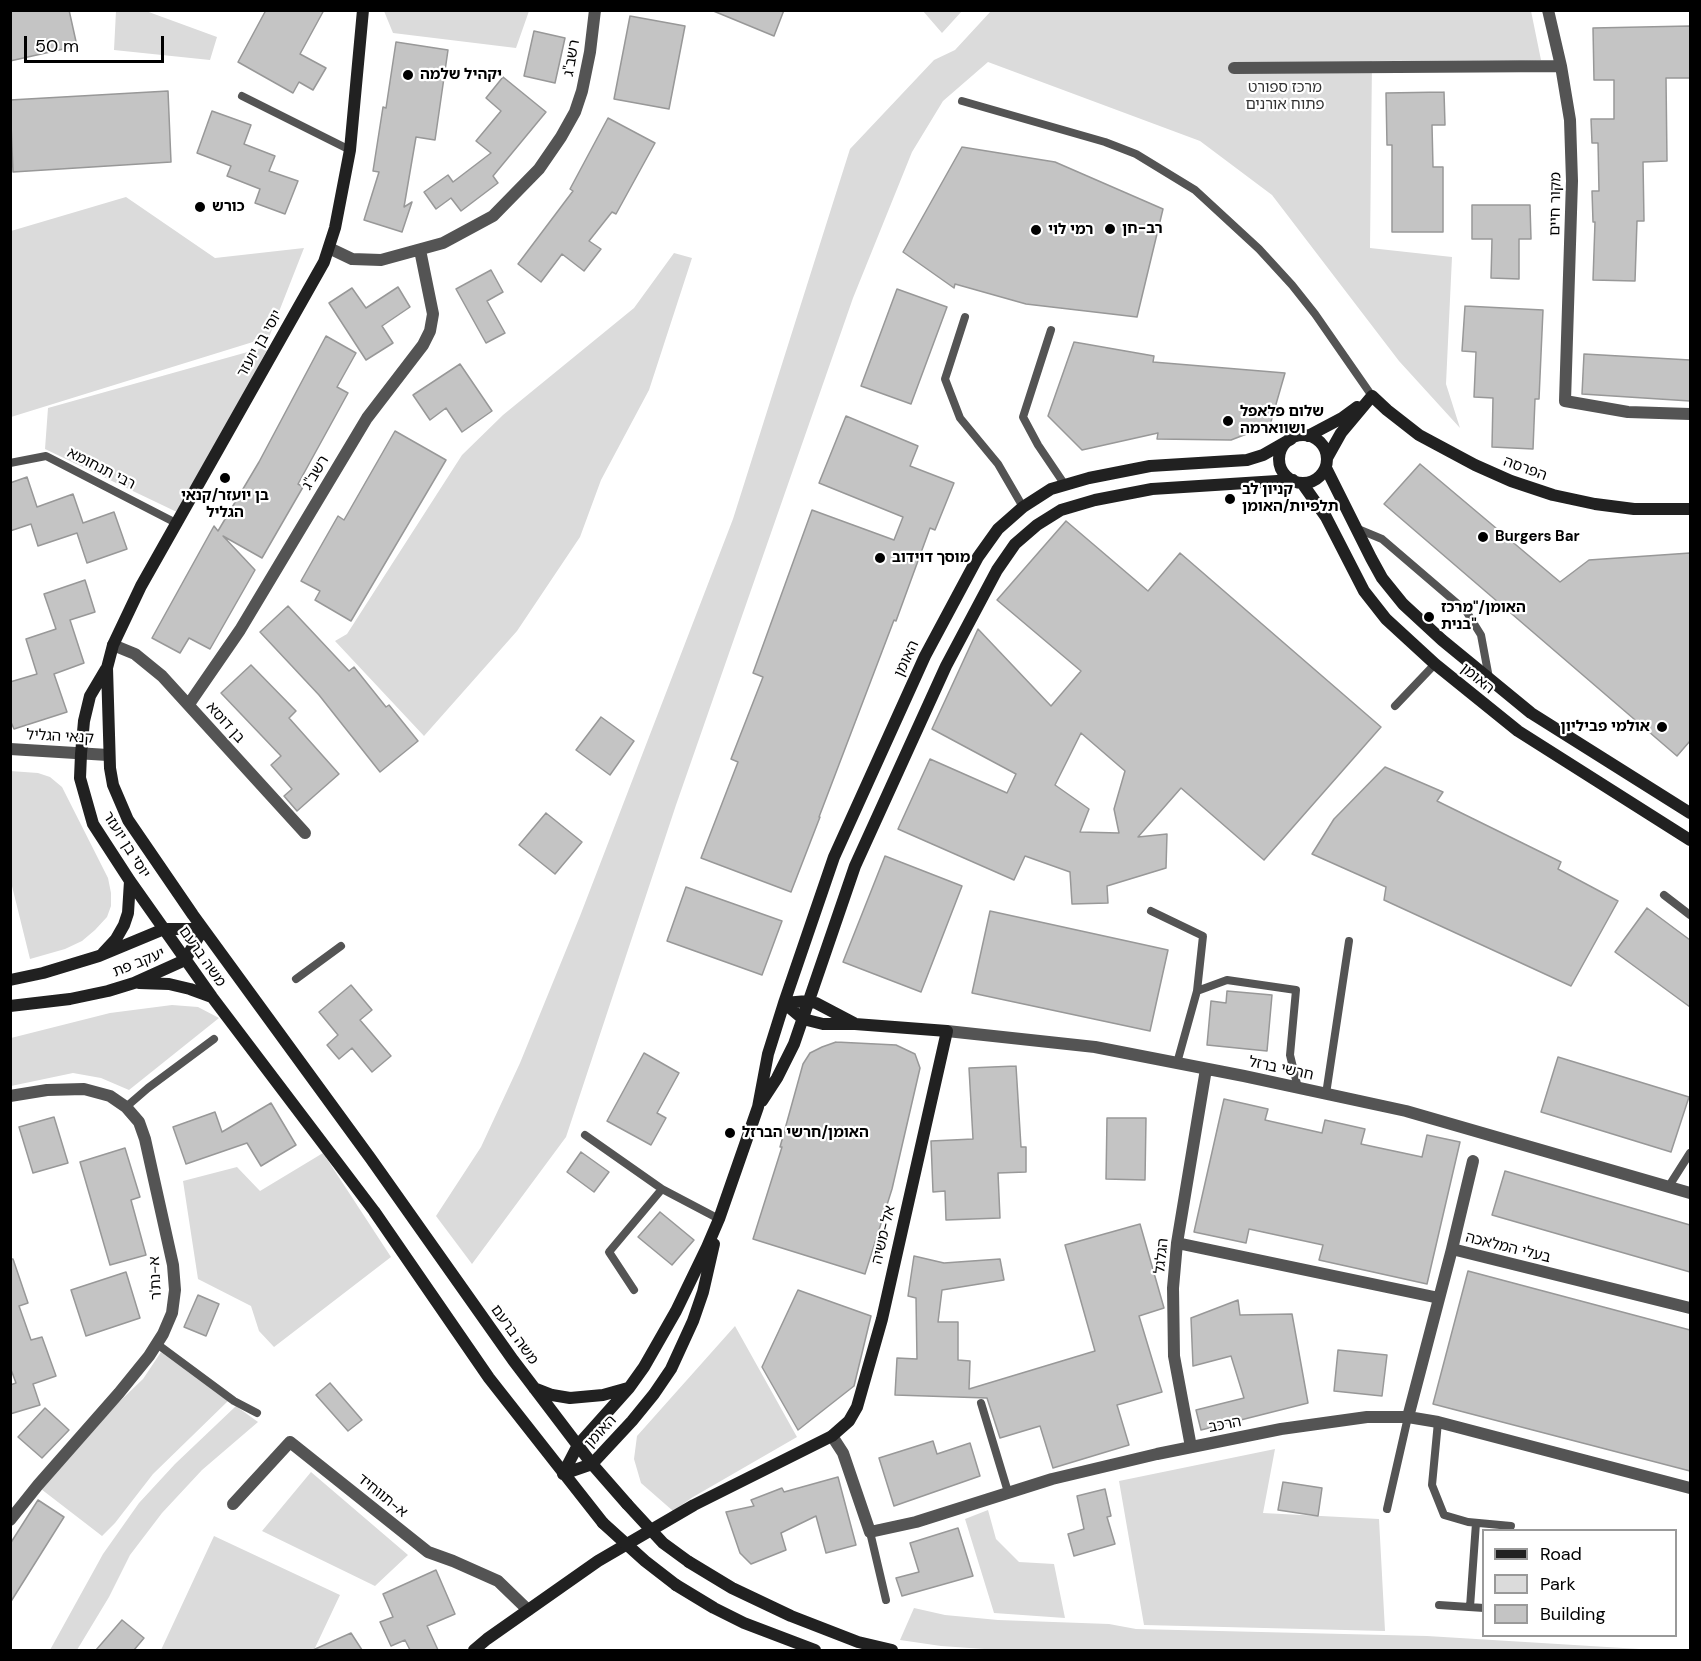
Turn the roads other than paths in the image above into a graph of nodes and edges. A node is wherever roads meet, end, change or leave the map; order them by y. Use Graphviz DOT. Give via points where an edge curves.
graph roads {
  1 [pos="363,10"];
  2 [pos="595,10"];
  3 [pos="1548,10"];
  4 [pos="1562,66"];
  5 [pos="1234,68"];
  6 [pos="242,96"];
  7 [pos="962,101"];
  8 [pos="350,150"];
  9 [pos="329,248"];
  10 [pos="420,250"];
  11 [pos="965,317"];
  12 [pos="1051,330"];
  13 [pos="1372,396"];
  14 [pos="1690,414"];
  15 [pos="1308,436"];
  16 [pos="1291,439"];
  17 [pos="10,463"];
  18 [pos="1326,463"];
  19 [pos="1297,482"];
  20 [pos="1065,485"];
  21 [pos="1023,507"];
  22 [pos="1690,509"];
  23 [pos="176,523"];
  24 [pos="1358,529"];
  25 [pos="113,645"];
  26 [pos="1435,663"];
  27 [pos="106,668"];
  28 [pos="1489,680"];
  29 [pos="189,704"];
  30 [pos="1395,706"];
  31 [pos="10,749"];
  32 [pos="81,753"];
  33 [pos="108,755"];
  34 [pos="1690,813"];
  35 [pos="305,833"];
  36 [pos="1690,840"];
  37 [pos="130,881"];
  38 [pos="1664,895"];
  39 [pos="1151,911"];
  40 [pos="1690,915"];
  41 [pos="164,929"];
  42 [pos="203,929"];
  43 [pos="1349,941"];
  44 [pos="341,946"];
  45 [pos="99,956"];
  46 [pos="185,960"];
  47 [pos="296,979"];
  48 [pos="10,980"];
  49 [pos="134,983"];
  50 [pos="1197,991"];
  51 [pos="212,997"];
  52 [pos="808,1001"];
  53 [pos="784,1003"];
  54 [pos="10,1006"];
  55 [pos="803,1019"];
  56 [pos="855,1024"];
  57 [pos="947,1030"];
  58 [pos="214,1039"];
  59 [pos="1177,1063"];
  60 [pos="1206,1069"];
  61 [pos="1298,1088"];
  62 [pos="1326,1094"];
  63 [pos="10,1096"];
  64 [pos="126,1107"];
  65 [pos="758,1107"];
  66 [pos="585,1136"];
  67 [pos="1690,1153"];
  68 [pos="1473,1161"];
  69 [pos="1669,1186"];
  70 [pos="662,1189"];
  71 [pos="1690,1193"];
  72 [pos="719,1219"];
  73 [pos="1178,1243"];
  74 [pos="1452,1249"];
  75 [pos="634,1290"];
  76 [pos="1439,1298"];
  77 [pos="1690,1308"];
  78 [pos="157,1344"];
  79 [pos="534,1388"];
  80 [pos="629,1388"];
  81 [pos="981,1403"];
  82 [pos="257,1413"];
  83 [pos="1408,1417"];
  84 [pos="1438,1422"];
  85 [pos="832,1436"];
  86 [pos="578,1445"];
  87 [pos="1191,1447"];
  88 [pos="592,1464"];
  89 [pos="563,1474"];
  90 [pos="1690,1488"];
  91 [pos="1008,1492"];
  92 [pos="233,1504"];
  93 [pos="1388,1509"];
  94 [pos="10,1520"];
  95 [pos="1476,1523"];
  96 [pos="1511,1526"];
  97 [pos="870,1532"];
  98 [pos="886,1600"];
  99 [pos="1439,1605"];
  100 [pos="1470,1607"];
  101 [pos="1482,1608"];
  102 [pos="528,1610"];
  103 [pos="474,1650"];
  104 [pos="815,1650"];
  105 [pos="892,1650"];
  1 -- 8 [label="street, יוסי בן יועזר"];
  2 -- 10 [label="street, רשב\"ג" via="590,52 575,112 539,169 493,216 443,243"];
  3 -- 4 [label="street, מקור חיים"];
  4 -- 5 [label="street"];
  4 -- 14 [label="street, מקור חיים" via="1570,120 1572,181 1565,400 1628,412"];
  6 -- 8 [label="lane"];
  7 -- 13 [label="lane" via="1105,142 1136,154 1195,190 1292,285"];
  8 -- 9 [label="street, יוסי בן יועזר"];
  9 -- 10 [label="street, רשב\"ג" via="352,258 381,260"];
  9 -- 23 [label="street, יוסי בן יועזר"];
  10 -- 29 [label="street, רשב\"ג" via="433,314 430,331 367,418 240,630"];
  11 -- 21 [label="lane" via="945,379 960,418 998,464"];
  12 -- 20 [label="lane" via="1023,417"];
  13 -- 15 [label="street"];
  13 -- 18 [label="street" via="1341,433"];
  13 -- 22 [label="street, הפרסה" via="1419,435 1475,465 1553,495 1634,509"];
  15 -- 16 [label="street"];
  15 -- 18 [label="street" via="1321,443"];
  16 -- 19 [label="street" via="1280,456 1282,470"];
  16 -- 20 [label="street, האומן" via="1247,460 1150,466"];
  17 -- 23 [label="lane, רבי תנחומא" via="46,456"];
  18 -- 19 [label="street" via="1316,479"];
  18 -- 24 [label="street, האומן" via="1334,488"];
  19 -- 26 [label="street, האומן" via="1326,517 1364,591 1386,619"];
  19 -- 52 [label="street, האומן" via="1152,489 1095,500 1061,510 1016,544 997,570 946,666 855,866"];
  20 -- 21 [label="street, האומן"];
  21 -- 53 [label="street, האומן" via="998,529 978,557 925,656 834,858"];
  23 -- 25 [label="street, יוסי בן יועזר"];
  24 -- 28 [label="street, האומן" via="1383,578 1402,604"];
  24 -- 28 [label="lane" via="1382,539 1466,611 1481,634"];
  25 -- 27 [label="street, יוסי בן יועזר"];
  25 -- 29 [label="street, בן דוסא" via="135,654"];
  26 -- 30 [label="lane"];
  26 -- 36 [label="street, האומן" via="1518,731"];
  27 -- 32 [label="street, יוסי בן יועזר" via="90,696"];
  27 -- 33 [label="street, יוסי בן יועזר"];
  28 -- 34 [label="street, האומן" via="1531,713"];
  29 -- 35 [label="street, בן דוסא"];
  31 -- 32 [label="street, קנאי הגליל"];
  32 -- 33 [label="street, קנאי הגליל"];
  32 -- 37 [label="street, יוסי בן יועזר" via="80,778 93,824"];
  33 -- 42 [label="street, יוסי בן יועזר" via="113,785 128,820"];
  37 -- 41 [label="street, יוסי בן יועזר"];
  37 -- 45 [label="street" via="124,925"];
  38 -- 40 [label="lane"];
  39 -- 50 [label="lane" via="1203,936"];
  41 -- 42 [label="street, יעקב פת"];
  41 -- 45 [label="street, יעקב פת"];
  41 -- 46 [label="street, משה ברעם"];
  42 -- 46 [label="street, יעקב פת"];
  42 -- 79 [label="street, משה ברעם"];
  43 -- 62 [label="lane"];
  44 -- 47 [label="lane"];
  45 -- 48 [label="street, יעקב פת"];
  46 -- 49 [label="street, יעקב פת"];
  46 -- 51 [label="street, משה ברעם"];
  49 -- 51 [label="street" via="169,984"];
  49 -- 54 [label="street, יעקב פת" via="70,999"];
  50 -- 59 [label="lane"];
  50 -- 61 [label="lane" via="1227,980 1296,990 1290,1055"];
  51 -- 89 [label="street, משה ברעם" via="374,1211 489,1378"];
  52 -- 53 [label="street"];
  52 -- 55 [label="street, האומן"];
  52 -- 56 [label="street, חרשי ברזל"];
  53 -- 55 [label="street"];
  53 -- 65 [label="street, האומן" via="768,1054"];
  55 -- 56 [label="street, חרשי ברזל" via="823,1024"];
  55 -- 65 [label="street, האומן" via="788,1057"];
  56 -- 57 [label="street, חרשי ברזל"];
  57 -- 59 [label="street, חרשי ברזל" via="1095,1047"];
  57 -- 85 [label="street, אל-משיה" via="874,1348 856,1407 849,1421"];
  58 -- 64 [label="lane"];
  59 -- 60 [label="street, חרשי ברזל"];
  60 -- 61 [label="street, חרשי ברזל"];
  60 -- 73 [label="street, הגלגל"];
  61 -- 62 [label="street, חרשי ברזל"];
  62 -- 69 [label="street, חרשי ברזל" via="1406,1111"];
  63 -- 64 [label="street, א-נת'ר" via="84,1089 110,1096"];
  64 -- 78 [label="street, א-נת'ר" via="139,1122 145,1139 173,1265 172,1313"];
  65 -- 72 [label="street, האומן"];
  66 -- 70 [label="lane"];
  67 -- 69 [label="lane"];
  68 -- 74 [label="street"];
  69 -- 71 [label="street, חרשי ברזל"];
  70 -- 72 [label="lane"];
  70 -- 75 [label="lane" via="609,1252"];
  72 -- 80 [label="street, האומן" via="672,1318"];
  72 -- 88 [label="street, האומן" via="703,1292 671,1369"];
  73 -- 76 [label="street"];
  73 -- 87 [label="street, הגלגל" via="1173,1288 1174,1356"];
  74 -- 76 [label="street, בעלי המלאכה"];
  74 -- 77 [label="street, בעלי המלאכה"];
  76 -- 83 [label="street, בעלי המלאכה"];
  78 -- 82 [label="lane" via="234,1401"];
  78 -- 94 [label="street, א-נת'ר"];
  79 -- 80 [label="street" via="552,1395 585,1398"];
  79 -- 86 [label="street, משה ברעם"];
  80 -- 86 [label="street, האומן"];
  81 -- 91 [label="lane"];
  83 -- 84 [label="street, הרכב"];
  83 -- 87 [label="street, הרכב" via="1331,1422"];
  83 -- 93 [label="lane"];
  84 -- 90 [label="street, הרכב"];
  84 -- 95 [label="lane" via="1432,1485 1444,1515"];
  85 -- 97 [label="street" via="843,1454"];
  85 -- 102 [label="street" via="694,1505 598,1561"];
  86 -- 88 [label="street, משה ברעם"];
  86 -- 89 [label="street, האומן"];
  87 -- 91 [label="street, הרכב"];
  88 -- 89 [label="street, האומן"];
  88 -- 105 [label="street, משה ברעם, bridge" via="663,1543 689,1562 791,1616 858,1642"];
  89 -- 104 [label="street, משה ברעם, bridge" via="603,1523 676,1586 744,1623"];
  91 -- 97 [label="street, הרכב" via="916,1522"];
  92 -- 102 [label="street, א-תווחיד" via="290,1442 428,1552 498,1581"];
  95 -- 96 [label="lane"];
  95 -- 100 [label="lane"];
  97 -- 98 [label="lane"];
  99 -- 100 [label="lane"];
  100 -- 101 [label="lane"];
  102 -- 103 [label="street"];
}
